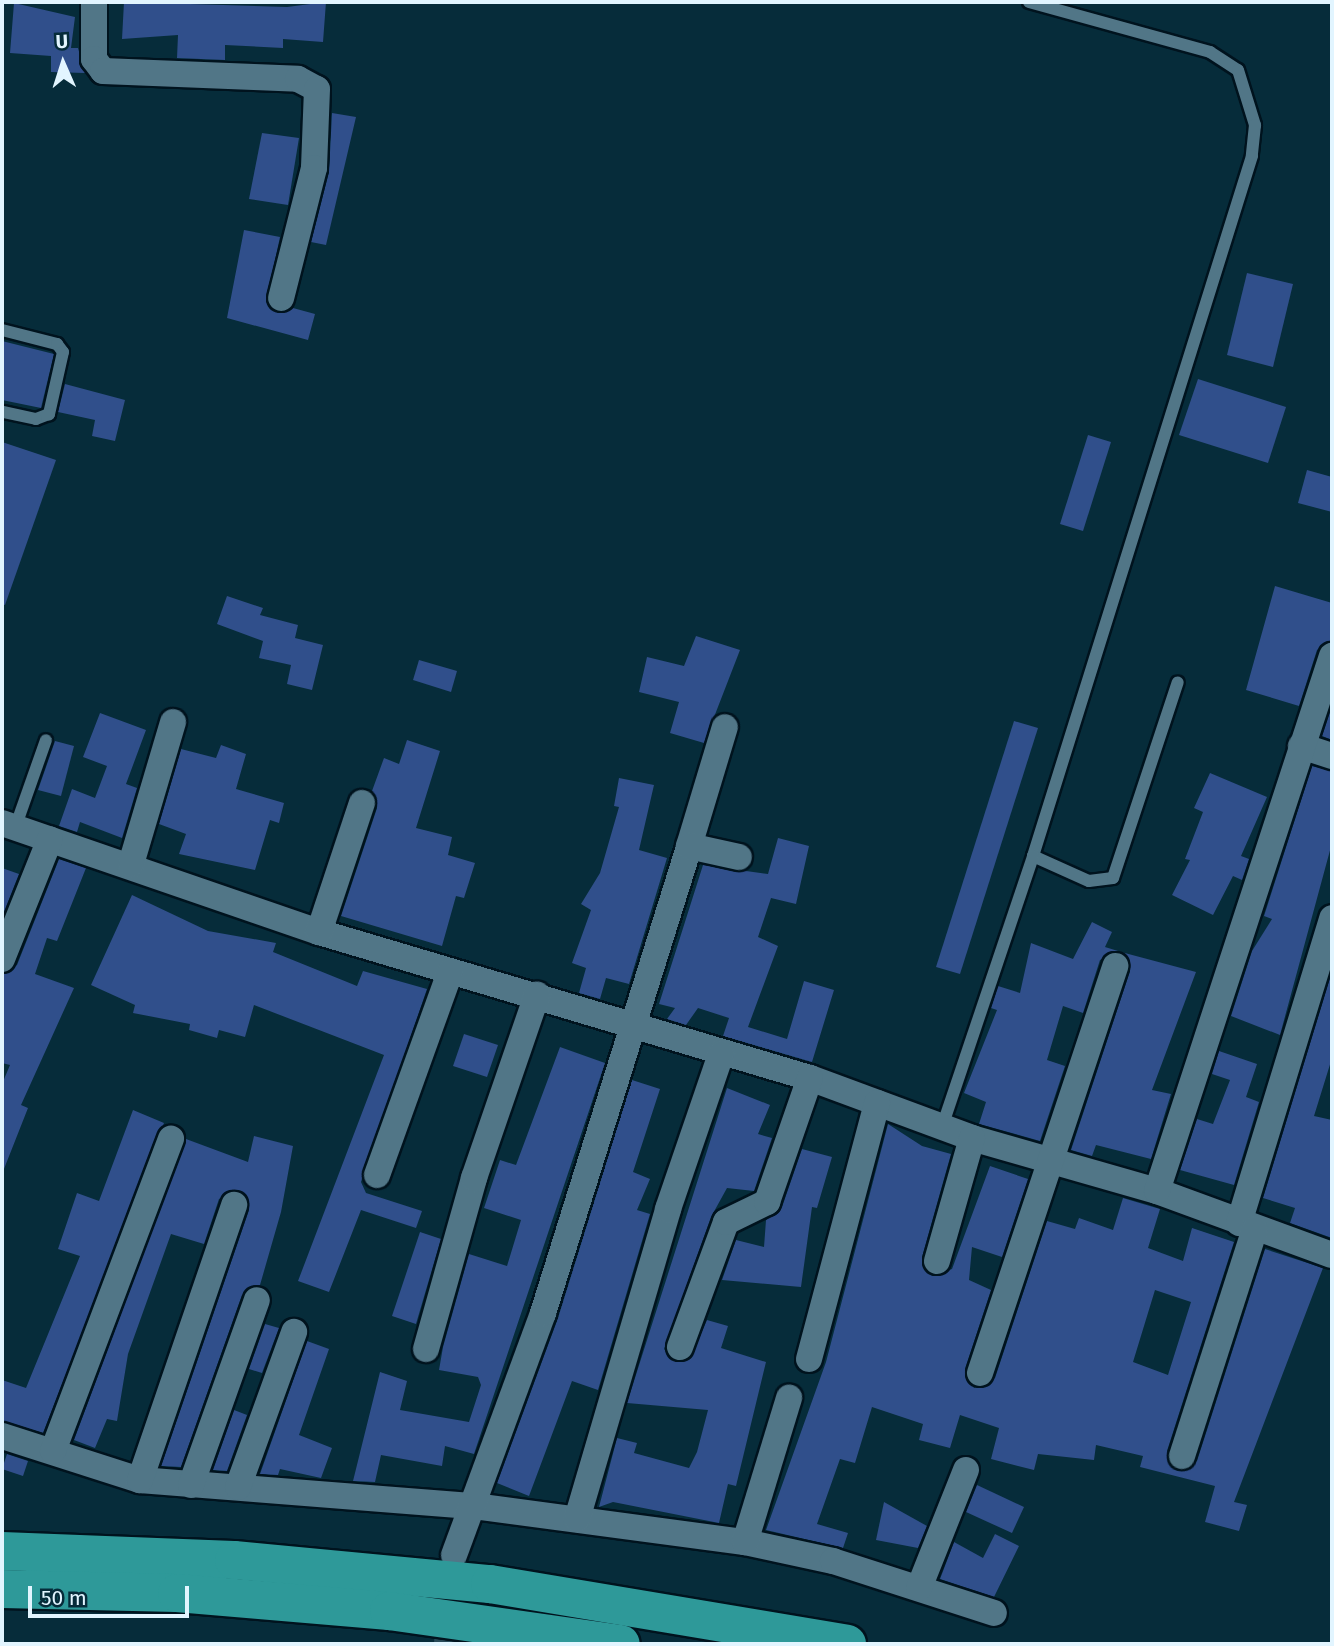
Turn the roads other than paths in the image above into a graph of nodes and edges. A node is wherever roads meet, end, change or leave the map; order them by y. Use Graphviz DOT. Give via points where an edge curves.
graph roads {
  1 [pos="94,2"];
  2 [pos="1029,2"];
  3 [pos="282,298"];
  4 [pos="2,330"];
  5 [pos="2,412"];
  6 [pos="1332,656"];
  7 [pos="1178,682"];
  8 [pos="173,722"];
  9 [pos="725,727"];
  10 [pos="46,740"];
  11 [pos="1301,746"];
  12 [pos="1332,756"];
  13 [pos="362,803"];
  14 [pos="8,826"];
  15 [pos="50,839"];
  16 [pos="689,846"];
  17 [pos="1033,856"];
  18 [pos="739,857"];
  19 [pos="131,864"];
  20 [pos="1332,918"];
  21 [pos="319,932"];
  22 [pos="2,959"];
  23 [pos="1115,966"];
  24 [pos="450,972"];
  25 [pos="537,995"];
  26 [pos="633,1028"];
  27 [pos="721,1054"];
  28 [pos="810,1078"];
  29 [pos="877,1103"];
  30 [pos="942,1127"];
  31 [pos="972,1138"];
  32 [pos="171,1139"];
  33 [pos="1054,1161"];
  34 [pos="377,1175"];
  35 [pos="1157,1191"];
  36 [pos="234,1205"];
  37 [pos="1247,1226"];
  38 [pos="1332,1255"];
  39 [pos="937,1262"];
  40 [pos="257,1300"];
  41 [pos="294,1332"];
  42 [pos="680,1347"];
  43 [pos="426,1349"];
  44 [pos="809,1359"];
  45 [pos="980,1373"];
  46 [pos="789,1398"];
  47 [pos="2,1436"];
  48 [pos="52,1451"];
  49 [pos="1182,1455"];
  50 [pos="966,1470"];
  51 [pos="140,1480"];
  52 [pos="191,1485"];
  53 [pos="238,1487"];
  54 [pos="474,1506"];
  55 [pos="577,1519"];
  56 [pos="745,1542"];
  57 [pos="2,1551"];
  58 [pos="454,1555"];
  59 [pos="919,1588"];
  60 [pos="2,1589"];
  61 [pos="994,1613"];
  62 [pos="621,1644"];
  63 [pos="846,1644"];
  1 -- 3 [label="street" via="94,59 103,71 298,79 317,89 314,168"];
  2 -- 17 [label="lane" via="1210,52 1238,69 1255,125 1252,156"];
  4 -- 5 [label="lane" via="57,344 63,352 49,414 36,419"];
  6 -- 11 [label="street"];
  7 -- 17 [label="lane" via="1113,878 1089,881"];
  8 -- 19 [label="street"];
  9 -- 16 [label="street"];
  10 -- 14 [label="lane"];
  11 -- 12 [label="street"];
  11 -- 35 [label="street"];
  13 -- 21 [label="street"];
  14 -- 15 [label="street"];
  15 -- 19 [label="street"];
  15 -- 22 [label="street"];
  16 -- 18 [label="street"];
  16 -- 26 [label="street"];
  17 -- 30 [label="lane"];
  19 -- 21 [label="street"];
  20 -- 37 [label="street"];
  21 -- 24 [label="street"];
  23 -- 33 [label="street"];
  24 -- 25 [label="street"];
  24 -- 34 [label="street"];
  25 -- 26 [label="street"];
  25 -- 43 [label="street" via="474,1178"];
  26 -- 27 [label="street"];
  26 -- 54 [label="street"];
  27 -- 28 [label="street"];
  27 -- 55 [label="street" via="668,1209"];
  28 -- 29 [label="street"];
  28 -- 42 [label="street" via="767,1202 726,1222"];
  29 -- 30 [label="street"];
  29 -- 44 [label="street"];
  30 -- 31 [label="street"];
  31 -- 33 [label="street"];
  31 -- 39 [label="street"];
  32 -- 48 [label="street"];
  33 -- 35 [label="street"];
  33 -- 45 [label="street"];
  35 -- 37 [label="street"];
  36 -- 51 [label="street"];
  37 -- 38 [label="street"];
  37 -- 49 [label="street"];
  40 -- 52 [label="street"];
  41 -- 53 [label="street"];
  46 -- 56 [label="street"];
  47 -- 48 [label="street"];
  48 -- 51 [label="street"];
  50 -- 59 [label="street"];
  51 -- 52 [label="street"];
  52 -- 53 [label="street"];
  53 -- 54 [label="street"];
  54 -- 55 [label="street"];
  54 -- 58 [label="street"];
  55 -- 56 [label="street"];
  56 -- 59 [label="street"];
  57 -- 63 [label="highway" via="234,1560 490,1584"];
  59 -- 61 [label="street"];
  60 -- 62 [label="highway" via="177,1593 375,1610"];
}
